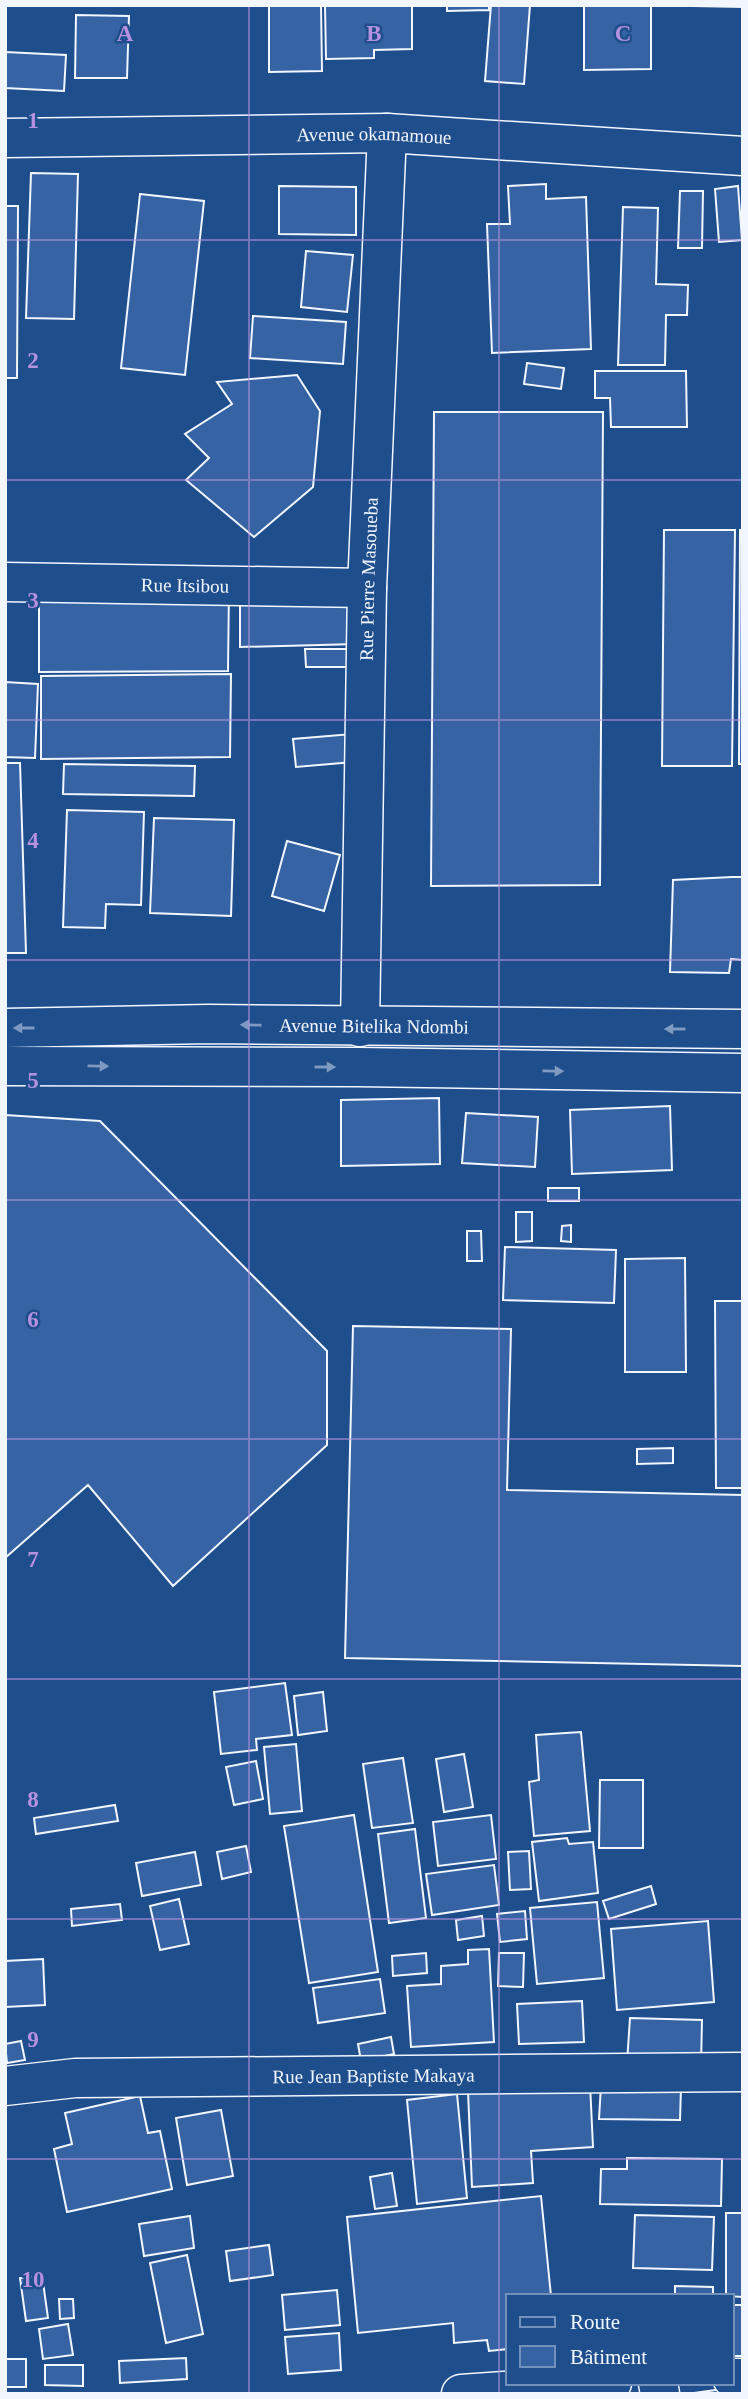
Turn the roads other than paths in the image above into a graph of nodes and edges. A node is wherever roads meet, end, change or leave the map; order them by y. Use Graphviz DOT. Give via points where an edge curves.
graph roads {
  1 [pos="387,133"];
  2 [pos="5,138"];
  3 [pos="743,156"];
  4 [pos="5,582"];
  5 [pos="367,588"];
  6 [pos="360,1027"];
  7 [pos="5,1028"];
  8 [pos="743,1028"];
  9 [pos="5,1066"];
  10 [pos="743,1073"];
  11 [pos="743,2073"];
  12 [pos="5,2086"];
  13 [pos="585,2385"];
  14 [pos="461,2394"];
  1 -- 2 [label="main road, Avenue okamamoue"];
  1 -- 3 [label="main road, Avenue okamamoue"];
  1 -- 5 [label="main road, Rue Pierre Masoueba"];
  4 -- 5 [label="main road, Rue Itsibou"];
  5 -- 6 [label="main road, Rue Pierre Masoueba"];
  6 -- 7 [label="main road, Avenue Bitelika Ndombi, one-way"];
  8 -- 6 [label="main road, Avenue Bitelika Ndombi, one-way"];
  9 -- 10 [label="main road, one-way"];
  11 -- 12 [label="main road, Rue Jean Baptiste Makaya" via="75,2078"];
  13 -- 14 [label="main road"];
}
